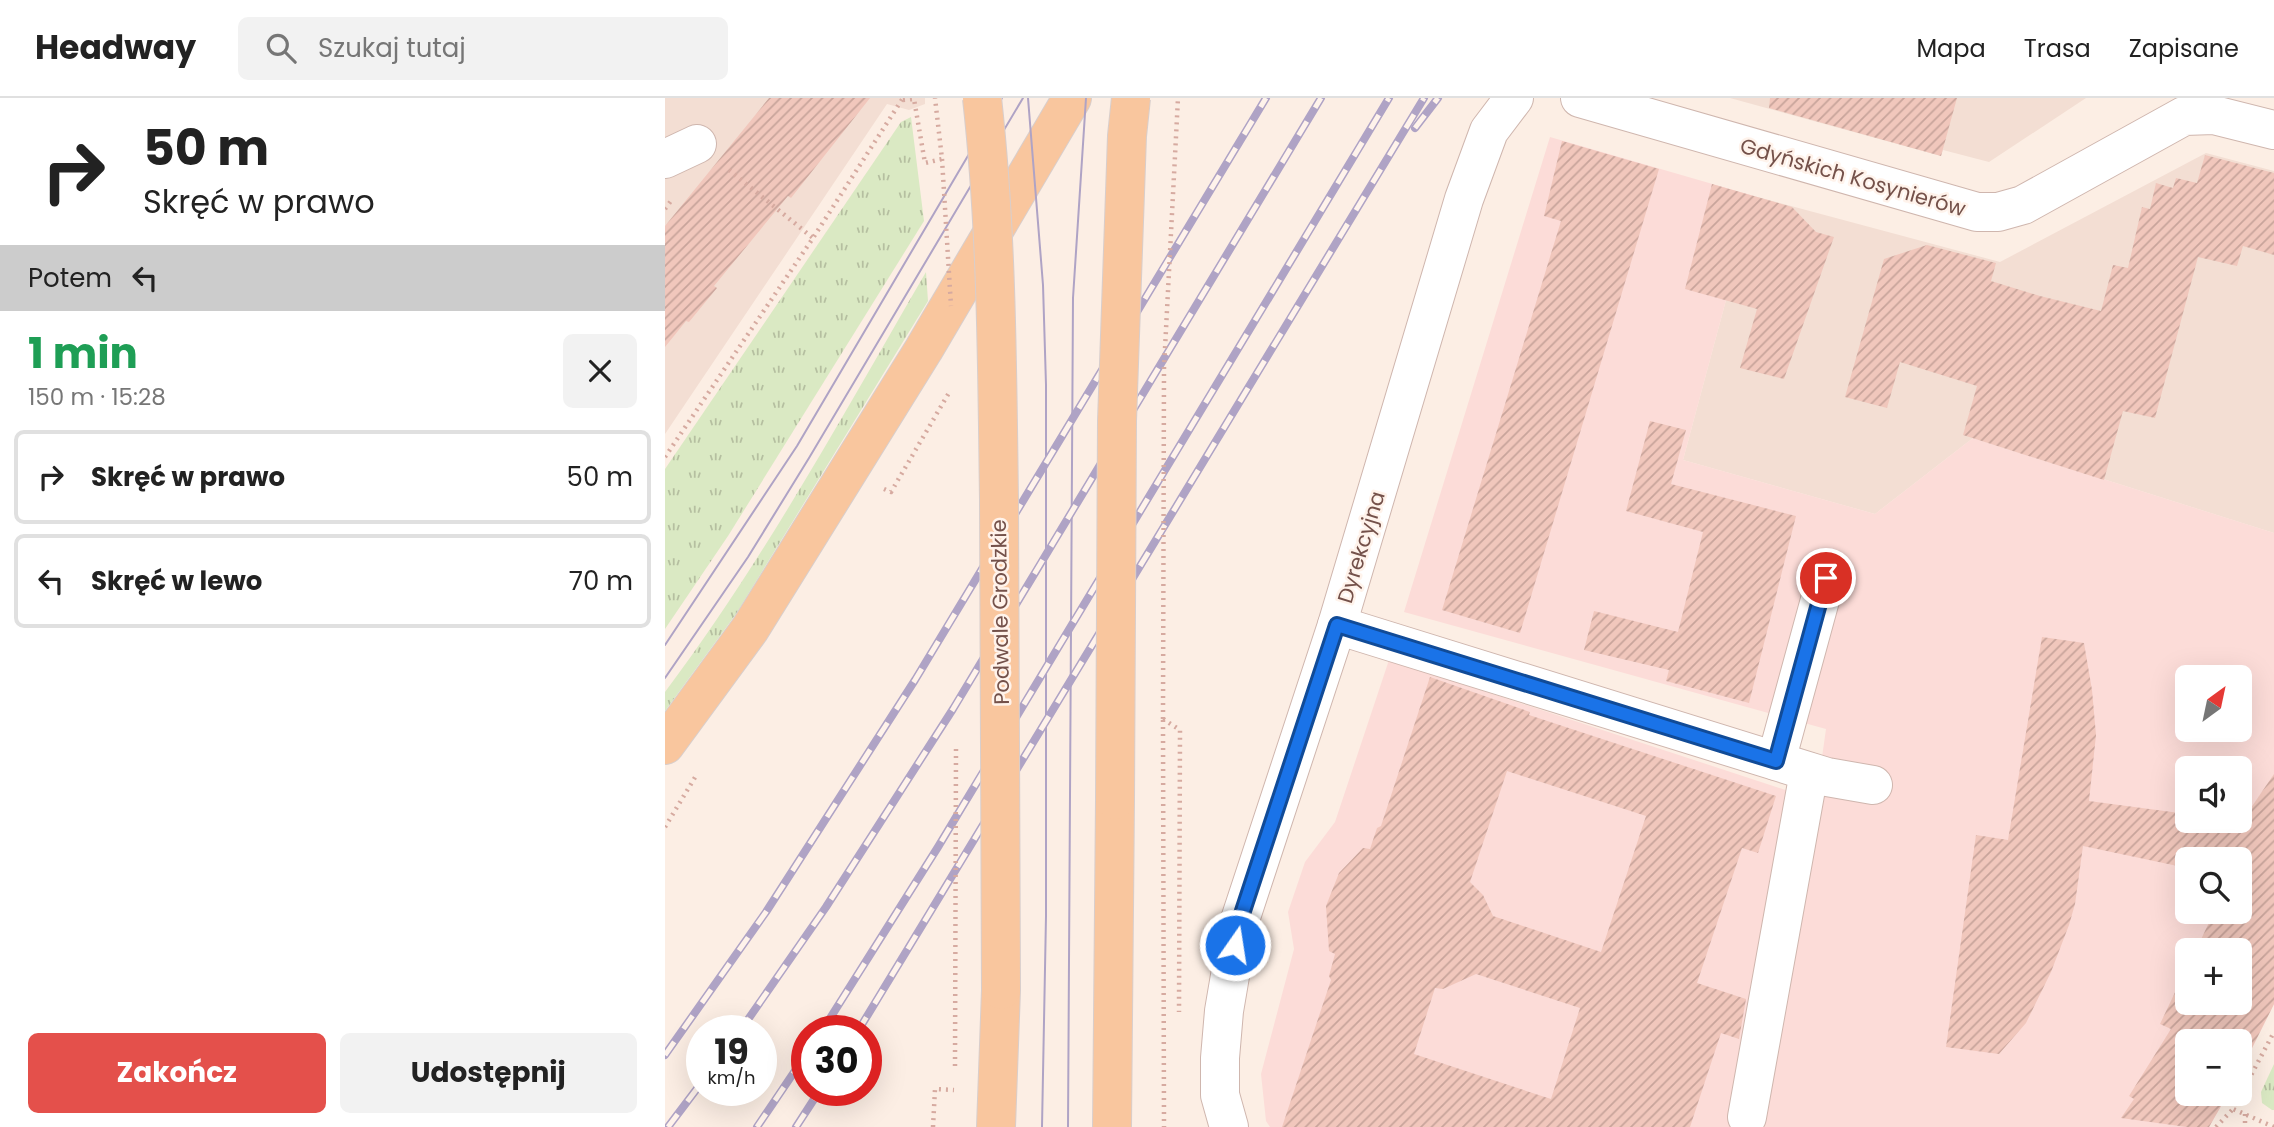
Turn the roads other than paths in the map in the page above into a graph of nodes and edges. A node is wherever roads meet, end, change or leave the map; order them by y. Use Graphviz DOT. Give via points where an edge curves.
graph roads {
  1 [pos="982,98"];
  2 [pos="1072,98"];
  3 [pos="1131,98"];
  4 [pos="1514,98"];
  5 [pos="1580,98"];
  6 [pos="2274,130"];
  7 [pos="1826,578"];
  8 [pos="1337,625"];
  9 [pos="665,745"];
  10 [pos="1792,767"];
  11 [pos="1873,785"];
  12 [pos="1747,1117"];
  13 [pos="996,1127"];
  14 [pos="1112,1127"];
  15 [pos="1229,1127"];
  1 -- 13 [label="main road, Podwale Grodzkie, bridge" via="996,281 1002,738"];
  2 -- 9 [label="main road" via="925,349 750,629"];
  3 -- 14 [label="main road, bridge" via="1117,421"];
  4 -- 8 [label="street, Dyrekcyjna" via="1489,131 1464,200"];
  5 -- 6 [label="street, Gdyńskich Kosynierów" via="1977,212 2023,205 2183,116 2214,115"];
  7 -- 10 [label="street"];
  8 -- 10 [label="street"];
  8 -- 15 [label="street, Dyrekcyjna" via="1239,923 1220,1058 1220,1095"];
  10 -- 11 [label="street"];
  10 -- 12 [label="street"];
}
